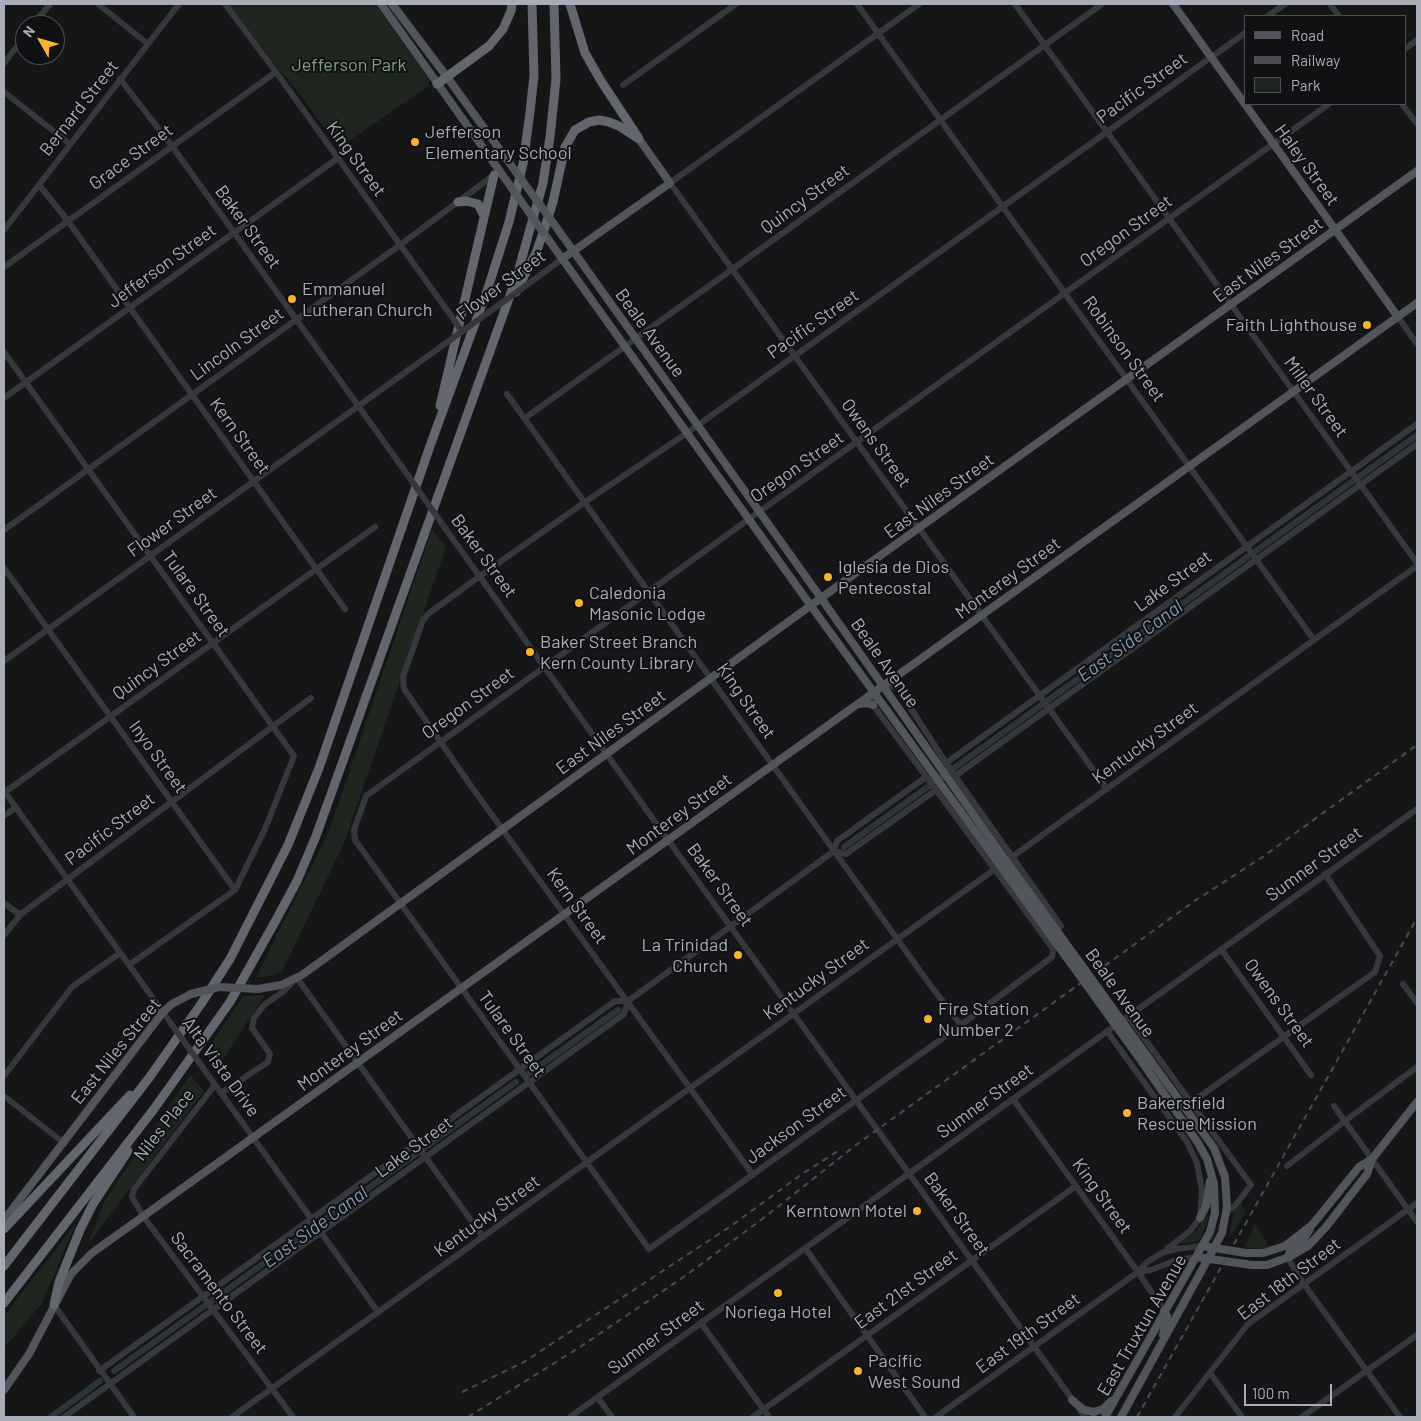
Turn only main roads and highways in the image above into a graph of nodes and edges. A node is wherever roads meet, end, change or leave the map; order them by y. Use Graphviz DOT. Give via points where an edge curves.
graph roads {
  1 [pos="381,4"];
  2 [pos="392,4"];
  3 [pos="512,4"];
  4 [pos="532,4"];
  5 [pos="554,4"];
  6 [pos="570,4"];
  7 [pos="1173,4"];
  8 [pos="448,77"];
  9 [pos="437,84"];
  10 [pos="1244,103"];
  11 [pos="1245,105"];
  12 [pos="639,139"];
  13 [pos="509,163"];
  14 [pos="1417,171"];
  15 [pos="497,173"];
  16 [pos="670,182"];
  17 [pos="458,202"];
  18 [pos="484,216"];
  19 [pos="1335,230"];
  20 [pos="573,251"];
  21 [pos="562,259"];
  22 [pos="1417,303"];
  23 [pos="1398,317"];
  24 [pos="495,335"];
  25 [pos="430,446"];
  26 [pos="821,598"];
  27 [pos="811,606"];
  28 [pos="905,671"];
  29 [pos="883,686"];
  30 [pos="897,688"];
  31 [pos="874,693"];
  32 [pos="873,705"];
  33 [pos="854,707"];
  34 [pos="994,851"];
  35 [pos="1145,1060"];
  36 [pos="149,1078"];
  37 [pos="1417,1102"];
  38 [pos="154,1109"];
  39 [pos="1372,1159"];
  40 [pos="1211,1169"];
  41 [pos="1200,1218"];
  42 [pos="4,1220"];
  43 [pos="1312,1225"];
  44 [pos="4,1229"];
  45 [pos="1202,1246"];
  46 [pos="1214,1248"];
  47 [pos="1196,1257"];
  48 [pos="1290,1257"];
  49 [pos="1209,1258"];
  50 [pos="4,1266"];
  51 [pos="4,1303"];
  52 [pos="54,1305"];
  53 [pos="1164,1311"];
  54 [pos="1159,1349"];
  55 [pos="1123,1385"];
  56 [pos="4,1390"];
  57 [pos="1072,1400"];
  58 [pos="1105,1417"];
  59 [pos="1121,1417"];
  1 -- 9 [label="main road, Beale Avenue"];
  2 -- 8 [label="main road, Beale Avenue"];
  3 -- 8 [label="highway" via="508,19 496,39"];
  4 -- 25 [label="highway" via="534,76 523,164 491,278"];
  5 -- 24 [label="highway" via="556,79 543,183 517,276"];
  6 -- 12 [label="highway" via="586,53"];
  7 -- 10 [label="main road, Haley Street"];
  8 -- 9 [label="highway"];
  8 -- 13 [label="main road, Beale Avenue"];
  9 -- 15 [label="main road, Beale Avenue"];
  11 -- 19 [label="main road, Haley Street"];
  12 -- 16 [label="main road, Owens Street"];
  12 -- 24 [label="highway" via="619,126 599,120 581,126 569,137 536,253"];
  13 -- 15 [label="main road, Lincoln Street"];
  13 -- 20 [label="main road, Beale Avenue, bridge"];
  14 -- 19 [label="main road, East Niles Street"];
  15 -- 18 [label="highway"];
  15 -- 21 [label="main road, Beale Avenue, bridge" via="506,180"];
  16 -- 20 [label="main road, Flower Street"];
  17 -- 18 [label="highway" via="478,204"];
  18 -- 25 [label="highway"];
  19 -- 23 [label="main road, Haley Street"];
  19 -- 26 [label="main road, East Niles Street"];
  20 -- 21 [label="main road, Flower Street"];
  20 -- 26 [label="main road, Beale Avenue"];
  21 -- 27 [label="main road, Beale Avenue"];
  22 -- 23 [label="main road, Monterey Street"];
  23 -- 28 [label="main road, Monterey Street"];
  24 -- 38 [label="highway" via="335,786 297,881 230,1002"];
  25 -- 36 [label="highway" via="319,768 288,845 230,959"];
  26 -- 27 [label="main road, East Niles Street"];
  26 -- 29 [label="main road, Beale Avenue"];
  27 -- 31 [label="main road, Beale Avenue"];
  27 -- 42 [label="main road, East Niles Street, bridge" via="298,978 258,989 219,987 177,1001 163,1012"];
  28 -- 29 [label="main road, Monterey Street"];
  28 -- 30 [label="main road" via="897,680"];
  29 -- 31 [label="main road, Monterey Street"];
  29 -- 34 [label="main road, Beale Avenue"];
  31 -- 33 [label="main road, Monterey Street"];
  31 -- 34 [label="main road, Beale Avenue"];
  32 -- 33 [label="main road" via="866,703"];
  33 -- 52 [label="main road, Monterey Street" via="92,1253 78,1266"];
  34 -- 35 [label="main road, Beale Avenue, bridge"];
  35 -- 40 [label="main road, Beale Avenue"];
  35 -- 46 [label="main road, Beale Avenue" via="1217,1153 1226,1183 1226,1212 1222,1233"];
  36 -- 44 [label="highway"];
  36 -- 50 [label="highway"];
  37 -- 39 [label="main road, East Truxtun Avenue"];
  38 -- 51 [label="highway"];
  38 -- 52 [label="highway" via="80,1230 59,1282"];
  39 -- 43 [label="main road, East Truxtun Avenue" via="1359,1167"];
  39 -- 48 [label="main road, East Truxtun Avenue" via="1367,1174 1326,1227 1308,1246"];
  40 -- 41 [label="main road" via="1206,1206"];
  40 -- 45 [label="main road, Beale Avenue" via="1215,1213"];
  43 -- 46 [label="main road, East Truxtun Avenue" via="1284,1246 1263,1253"];
  43 -- 48 [label="main road" via="1302,1242 1291,1249"];
  45 -- 46 [label="main road, East Truxtun Avenue"];
  45 -- 47 [label="main road, Beale Avenue"];
  46 -- 49 [label="main road, Beale Avenue"];
  47 -- 49 [label="main road, East Truxtun Avenue"];
  47 -- 53 [label="main road, East Truxtun Avenue"];
  48 -- 49 [label="main road, East Truxtun Avenue" via="1259,1265"];
  49 -- 54 [label="main road, East Truxtun Avenue"];
  52 -- 56 [label="main road, Monterey Street" via="30,1354"];
  53 -- 54 [label="main road" via="1167,1316"];
  53 -- 55 [label="main road, East Truxtun Avenue"];
  54 -- 59 [label="main road, East Truxtun Avenue"];
  55 -- 57 [label="main road" via="1106,1406 1096,1412 1084,1410"];
  55 -- 58 [label="main road, East Truxtun Avenue"];
}
